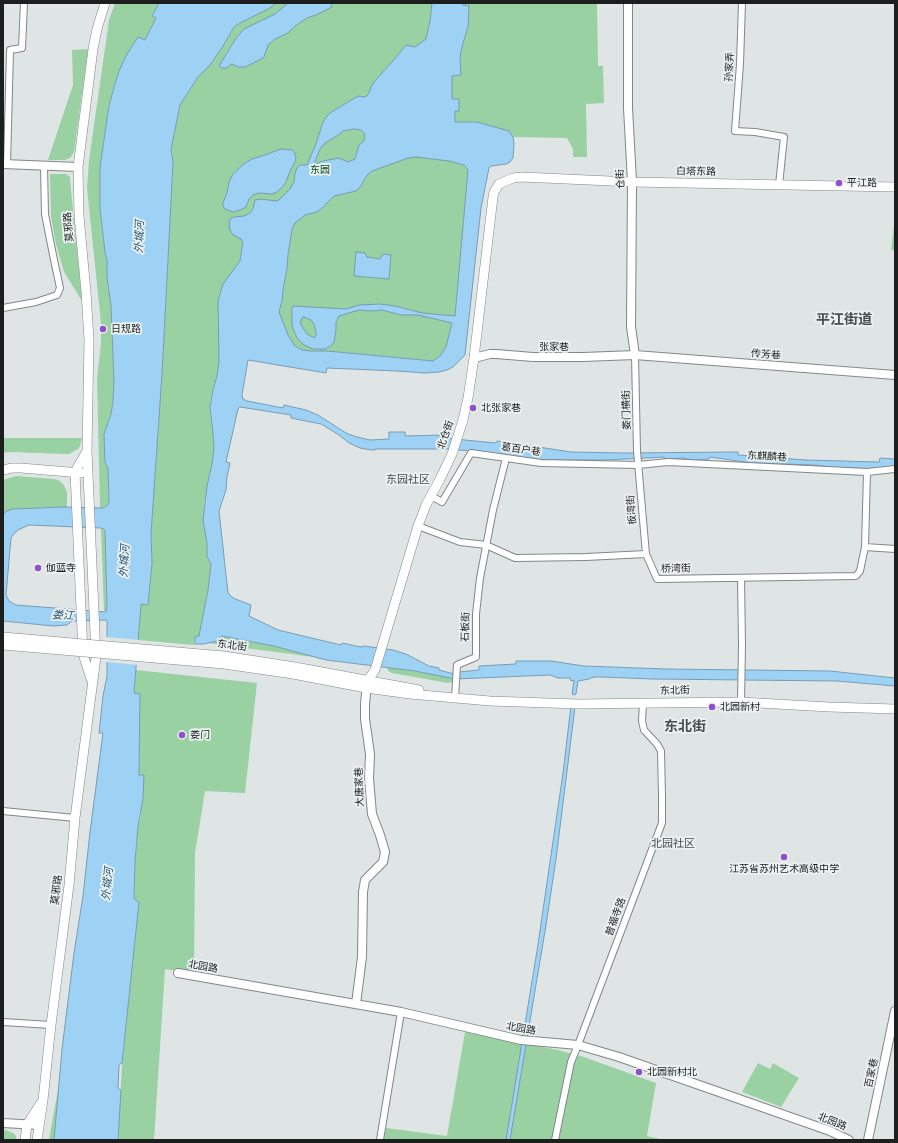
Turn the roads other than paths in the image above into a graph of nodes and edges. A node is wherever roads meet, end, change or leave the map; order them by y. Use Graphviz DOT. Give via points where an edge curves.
graph roads {
  1 [pos="24,3"];
  2 [pos="105,3"];
  3 [pos="628,3"];
  4 [pos="742,3"];
  5 [pos="5,164"];
  6 [pos="44,166"];
  7 [pos="78,167"];
  8 [pos="632,182"];
  9 [pos="779,185"];
  10 [pos="498,186"];
  11 [pos="895,187"];
  12 [pos="3,308"];
  13 [pos="635,355"];
  14 [pos="474,358"];
  15 [pos="895,375"];
  16 [pos="87,451"];
  17 [pos="506,458"];
  18 [pos="638,462"];
  19 [pos="895,468"];
  20 [pos="3,470"];
  21 [pos="75,472"];
  22 [pos="867,472"];
  23 [pos="88,474"];
  24 [pos="431,496"];
  25 [pos="418,526"];
  26 [pos="486,545"];
  27 [pos="865,547"];
  28 [pos="895,549"];
  29 [pos="646,554"];
  30 [pos="741,578"];
  31 [pos="3,637"];
  32 [pos="3,645"];
  33 [pos="294,670"];
  34 [pos="92,682"];
  35 [pos="367,684"];
  36 [pos="455,698"];
  37 [pos="741,702"];
  38 [pos="643,703"];
  39 [pos="895,709"];
  40 [pos="3,811"];
  41 [pos="75,818"];
  42 [pos="178,973"];
  43 [pos="356,1004"];
  44 [pos="895,1011"];
  45 [pos="401,1012"];
  46 [pos="3,1022"];
  47 [pos="51,1025"];
  48 [pos="578,1045"];
  49 [pos="43,1100"];
  50 [pos="3,1123"];
  51 [pos="27,1124"];
  52 [pos="39,1125"];
  53 [pos="25,1140"];
  54 [pos="37,1140"];
  55 [pos="380,1140"];
  56 [pos="555,1140"];
  57 [pos="849,1140"];
  58 [pos="868,1140"];
  1 -- 5 [label="street" via="22,48 10,50"];
  2 -- 7 [label="main road, 莫邪路" via="97,29"];
  3 -- 8 [label="street, 仓街" via="628,108"];
  4 -- 9 [label="street, 孙家弄" via="735,131 784,137"];
  5 -- 6 [label="street"];
  6 -- 7 [label="street"];
  6 -- 12 [label="street" via="45,214 60,288 57,296"];
  7 -- 16 [label="main road, 莫邪路" via="79,216 89,340"];
  8 -- 9 [label="main road, 白塔东路"];
  8 -- 10 [label="main road, 白塔东路" via="522,177 508,180"];
  8 -- 13 [label="street, 仓街" via="631,327"];
  9 -- 11 [label="main road, 白塔东路"];
  10 -- 14 [label="main road, 北仓街" via="493,195 490,216"];
  13 -- 14 [label="street, 张家巷" via="533,357 496,354"];
  13 -- 15 [label="street, 传芳巷"];
  13 -- 18 [label="street, 娄门横街"];
  14 -- 24 [label="main road, 北仓街" via="468,398 458,437"];
  16 -- 21 [label="main road, 莫邪路"];
  16 -- 23 [label="main road, 莫邪路"];
  17 -- 18 [label="street, 葛百户巷" via="541,463"];
  17 -- 24 [label="street, 葛百户巷" via="471,453 442,502"];
  17 -- 26 [label="street"];
  18 -- 22 [label="street, 东麒麟巷"];
  18 -- 29 [label="street, 板湾街"];
  19 -- 22 [label="street, 东麒麟巷"];
  20 -- 21 [label="main road" via="21,468"];
  21 -- 23 [label="main road"];
  21 -- 34 [label="main road, 莫邪路" via="83,654"];
  22 -- 27 [label="street"];
  23 -- 34 [label="main road, 莫邪路" via="96,657"];
  24 -- 25 [label="main road, 北仓街"];
  25 -- 26 [label="street" via="460,542"];
  25 -- 35 [label="main road, 北仓街" via="375,670"];
  26 -- 29 [label="street" via="515,558"];
  26 -- 36 [label="street, 石板街" via="476,614 476,657 457,665"];
  27 -- 28 [label="street"];
  27 -- 30 [label="street, 桥湾街" via="860,571 856,576"];
  29 -- 30 [label="street, 桥湾街" via="657,579"];
  30 -- 37 [label="street"];
  31 -- 33 [label="main road, 东北街, bridge" via="224,656"];
  32 -- 33 [label="main road, 东北街, bridge"];
  33 -- 35 [label="main road, 东北街"];
  34 -- 41 [label="main road, 莫邪路"];
  35 -- 36 [label="main road, 东北街"];
  35 -- 43 [label="street, 大唐家巷" via="365,718 370,754 372,814 385,852 383,862 365,880 362,957"];
  36 -- 38 [label="main road, 东北街" via="519,703"];
  37 -- 38 [label="main road, 东北街"];
  37 -- 39 [label="main road, 东北街"];
  38 -- 48 [label="street, 普福寺路" via="644,730 662,751 662,823"];
  40 -- 41 [label="street"];
  41 -- 47 [label="main road, 莫邪路"];
  42 -- 43 [label="street, 北园路"];
  43 -- 45 [label="street, 北园路"];
  44 -- 58 [label="street, 百家巷"];
  45 -- 48 [label="street, 北园路" via="524,1041"];
  45 -- 55 [label="street"];
  46 -- 47 [label="street"];
  47 -- 49 [label="main road, 莫邪路"];
  48 -- 56 [label="street, 普福寺路" via="571,1062"];
  48 -- 57 [label="street, 北园路" via="709,1088"];
  49 -- 51 [label="main road"];
  49 -- 52 [label="main road, 莫邪路"];
  50 -- 51 [label="street"];
  51 -- 52 [label="street"];
  51 -- 53 [label="main road"];
  52 -- 54 [label="main road, 莫邪路"];
}
